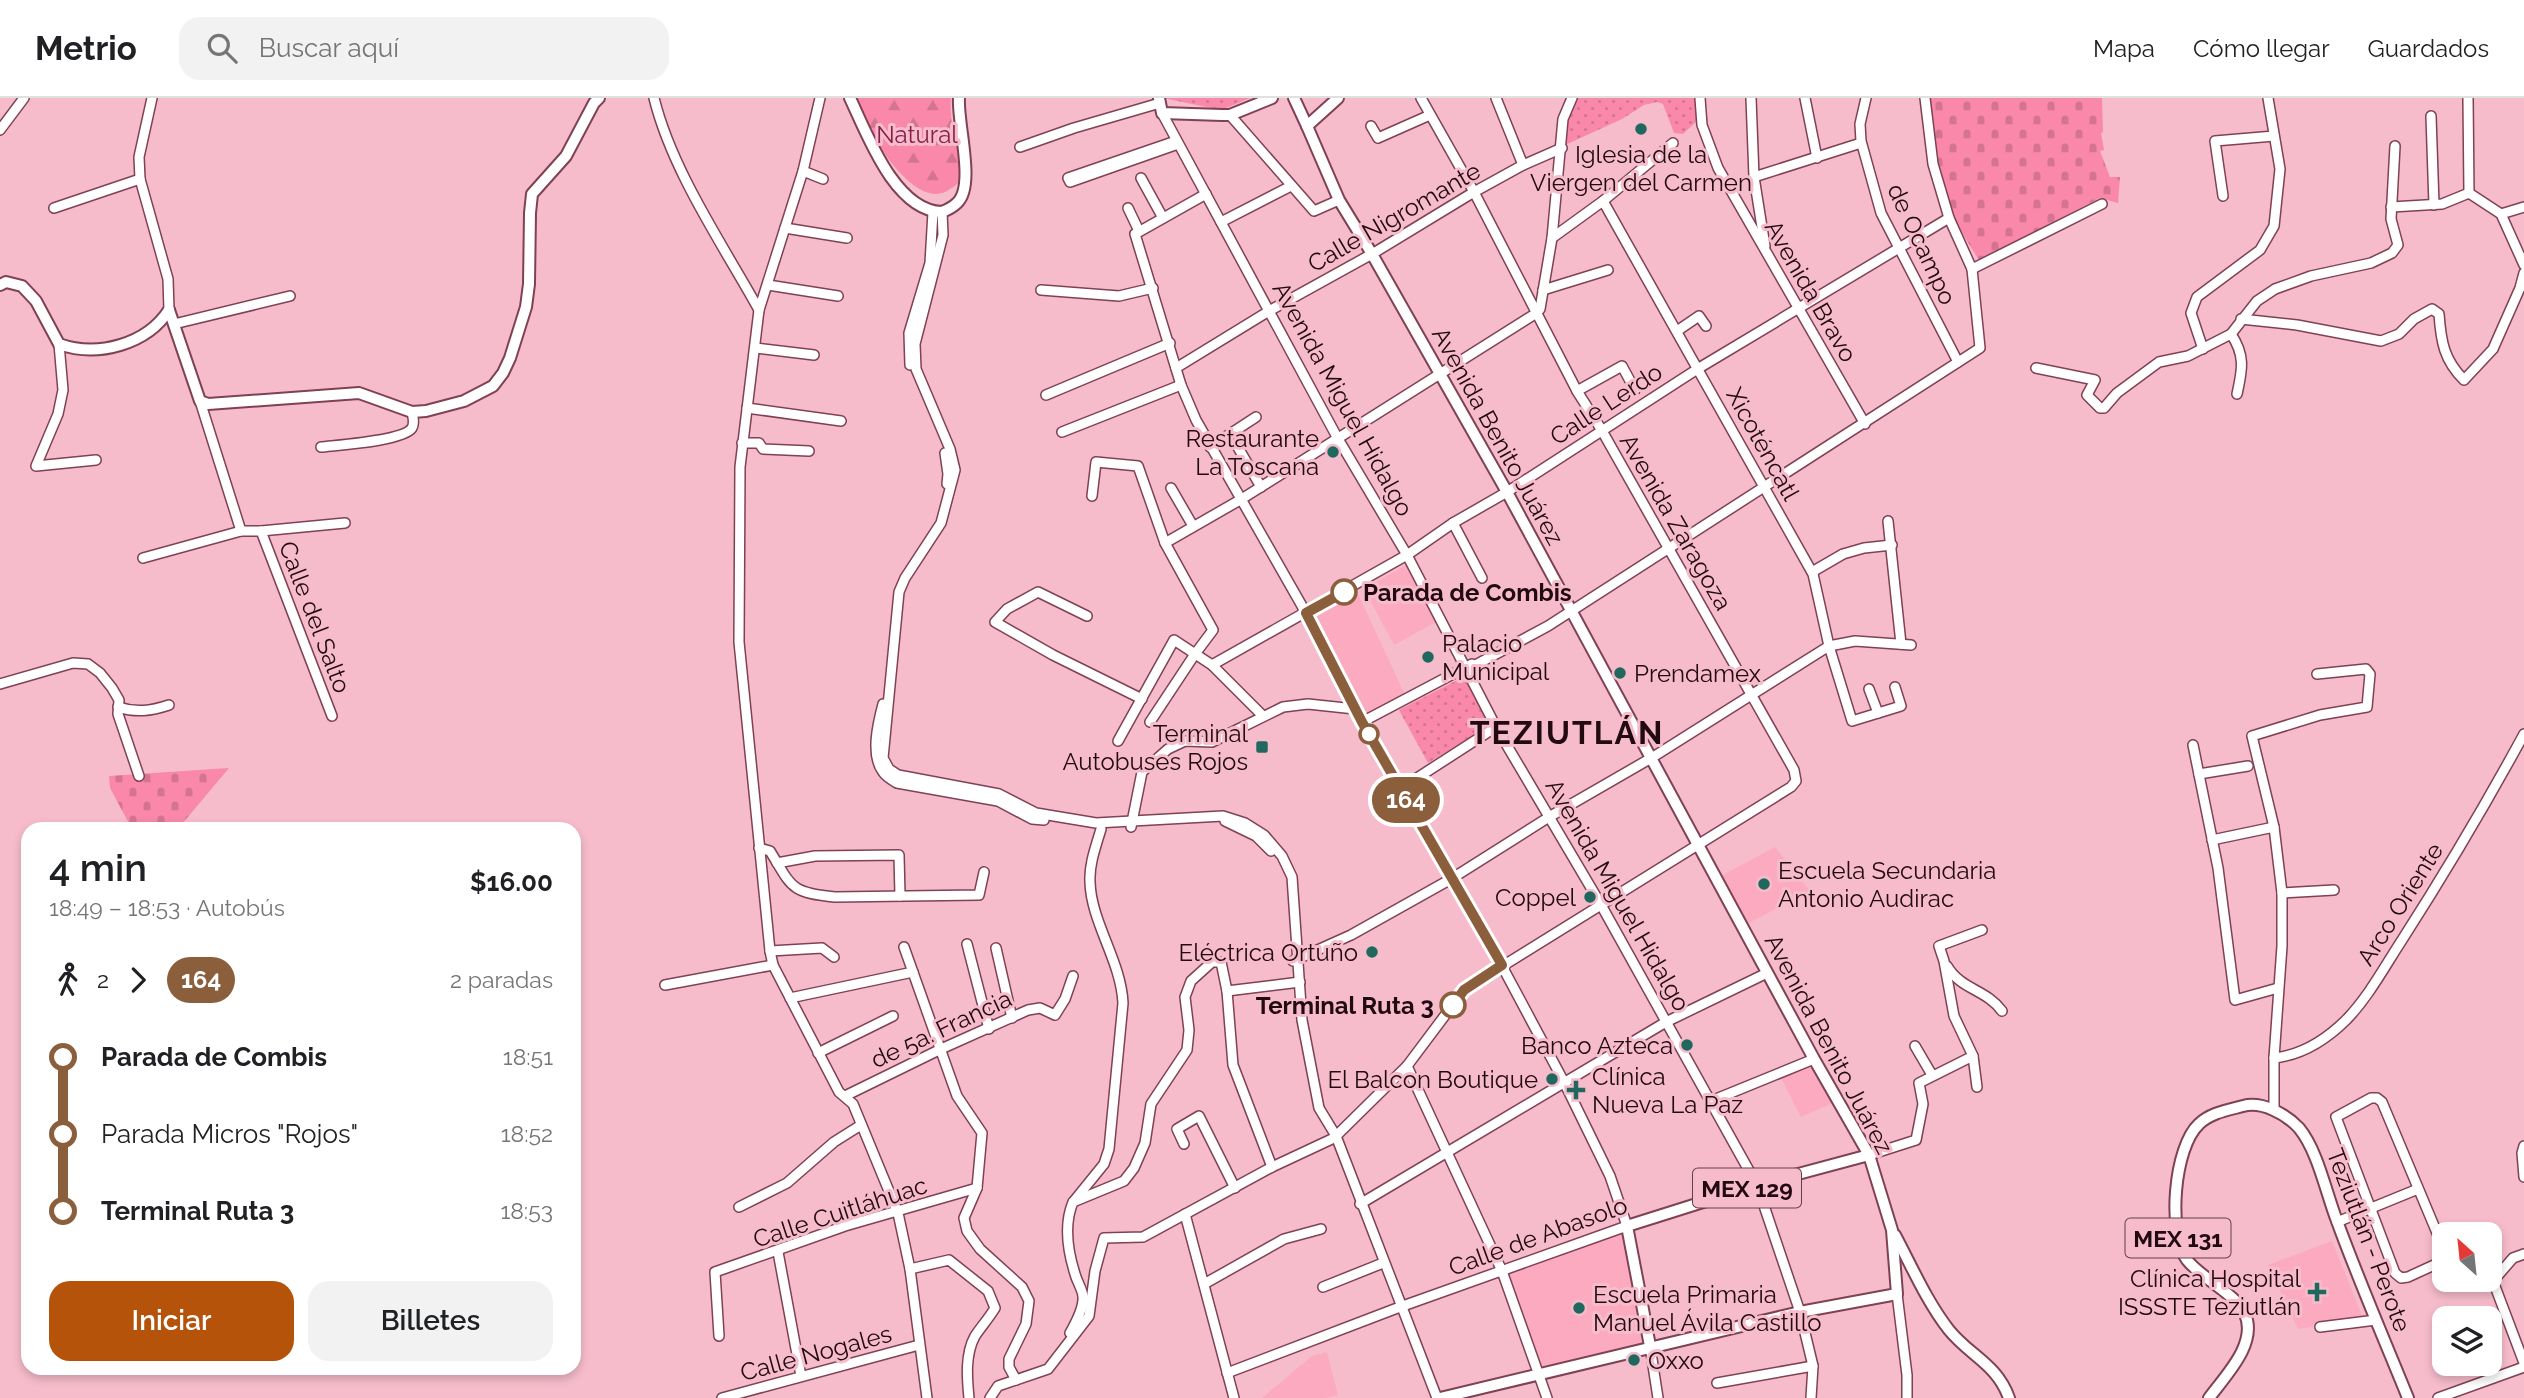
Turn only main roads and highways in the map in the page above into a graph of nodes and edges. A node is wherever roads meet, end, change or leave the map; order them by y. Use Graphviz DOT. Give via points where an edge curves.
graph roads {
  1 [pos="599,98"];
  2 [pos="850,98"];
  3 [pos="959,98"];
  4 [pos="1272,98"];
  5 [pos="1294,98"];
  6 [pos="1338,98"];
  7 [pos="1160,105"];
  8 [pos="1307,126"];
  9 [pos="3,284"];
  10 [pos="1868,1155"];
  11 [pos="1892,1230"];
  12 [pos="1650,1346"];
  13 [pos="1438,1398"];
  14 [pos="2009,1398"];
  15 [pos="2209,1398"];
  16 [pos="2408,1398"];
  1 -- 9 [label="main road" via="566,156 533,194 526,307 503,373 493,386 464,401 412,412 359,393 221,405 200,401 169,310 154,329 132,343 68,347 60,344 22,286"];
  2 -- 3 [label="main road" via="882,164 906,196 938,212 959,202 965,186"];
  4 -- 7 [label="main road" via="1226,115"];
  5 -- 8 [label="main road, Avenida Benito Juárez"];
  6 -- 8 [label="main road"];
  8 -- 10 [label="main road, Avenida Benito Juárez" via="1339,201 1507,492"];
  10 -- 11 [label="main road, Avenida Benito Juárez"];
  10 -- 12 [label="main road, Calle de Abasolo / MEX 129" via="1627,1226"];
  11 -- 12 [label="main road, Avenida Benito Juárez" via="1897,1294"];
  11 -- 14 [label="main road" via="1950,1332 1994,1370"];
  12 -- 13 [label="main road"];
  15 -- 16 [label="main road, Teziutlán - Perote / MEX 131" via="2241,1354 2245,1314 2185,1257 2175,1207 2179,1167 2198,1124 2216,1113 2248,1105 2274,1110 2301,1130"];
}
